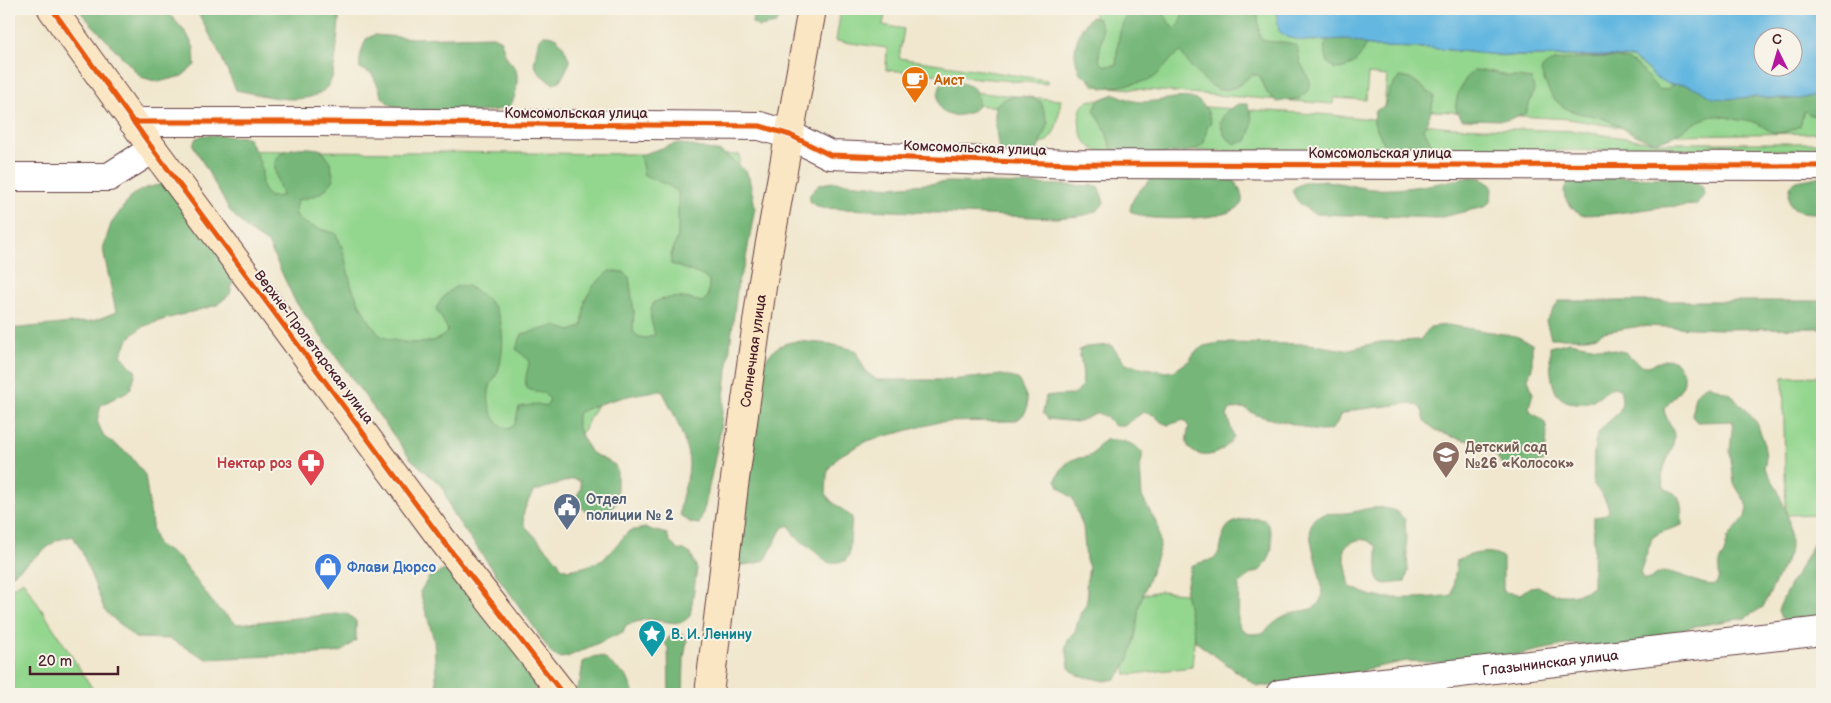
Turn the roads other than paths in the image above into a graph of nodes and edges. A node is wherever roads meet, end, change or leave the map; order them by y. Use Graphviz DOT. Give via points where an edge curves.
graph roads {
  1 [pos="52,9"];
  2 [pos="812,9"];
  3 [pos="133,122"];
  4 [pos="790,135"];
  5 [pos="153,149"];
  6 [pos="1822,166"];
  7 [pos="9,176"];
  8 [pos="1822,631"];
  9 [pos="563,694"];
  10 [pos="709,694"];
  11 [pos="1280,694"];
  1 -- 3 [label="street, Верхне-Пролетарская улица"];
  2 -- 4 [label="street, Солнечная улица"];
  3 -- 4 [label="street, Комсомольская улица" via="760,126"];
  3 -- 5 [label="street, Верхне-Пролетарская улица"];
  4 -- 6 [label="street, Комсомольская улица" via="830,155 1073,164"];
  4 -- 10 [label="street, Солнечная улица" via="762,287"];
  5 -- 7 [label="street" via="109,177"];
  5 -- 9 [label="street, Верхне-Пролетарская улица" via="441,538"];
  8 -- 11 [label="street, Глазынинская улица"];
}
